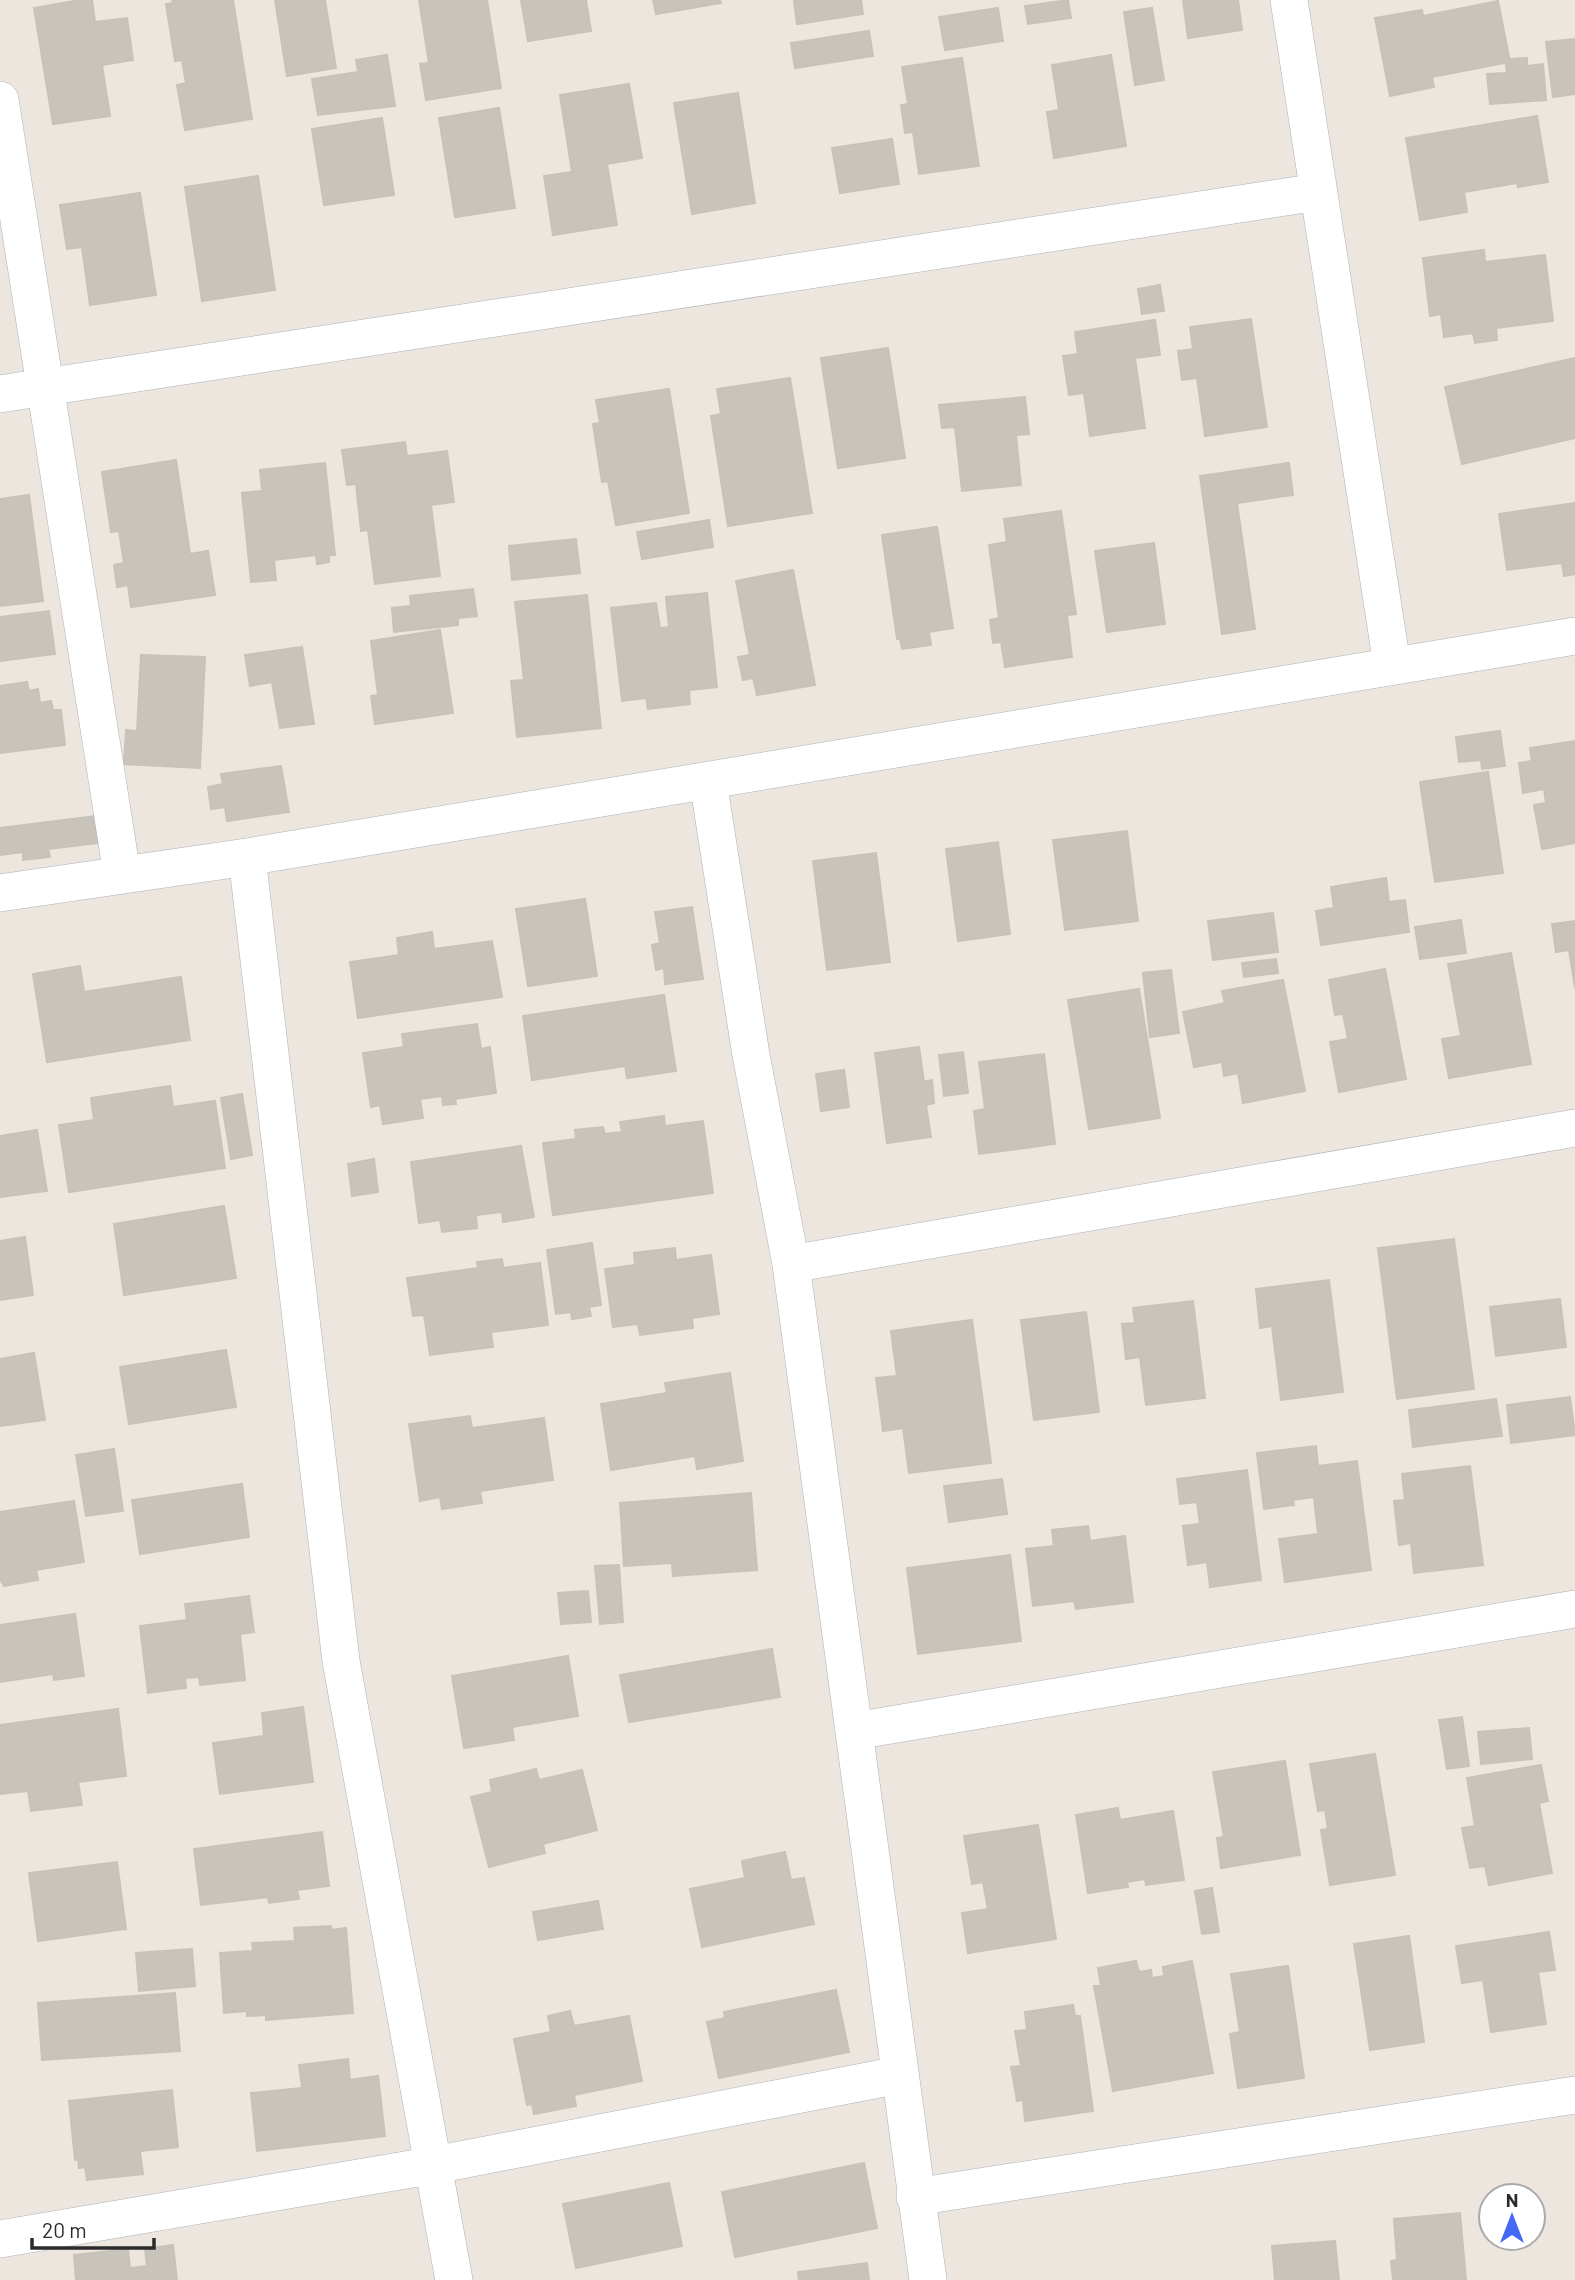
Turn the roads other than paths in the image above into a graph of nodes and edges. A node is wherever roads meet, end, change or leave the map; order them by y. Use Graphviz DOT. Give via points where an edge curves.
graph roads {
  1 [pos="1289,0"];
  2 [pos="0,100"];
  3 [pos="1318,192"];
  4 [pos="43,387"];
  5 [pos="0,394"];
  6 [pos="1575,636"];
  7 [pos="1392,665"];
  8 [pos="708,781"];
  9 [pos="247,857"];
  10 [pos="122,874"];
  11 [pos="0,893"];
  12 [pos="1575,1128"];
  13 [pos="791,1264"];
  14 [pos="1575,1609"];
  15 [pos="855,1731"];
  16 [pos="900,2075"];
  17 [pos="1575,2095"];
  18 [pos="435,2165"];
  19 [pos="915,2197"];
  20 [pos="0,2239"];
  21 [pos="454,2280"];
  22 [pos="928,2280"];
  1 -- 3 [label="street"];
  2 -- 4 [label="street"];
  3 -- 4 [label="street"];
  3 -- 7 [label="street"];
  4 -- 5 [label="street"];
  4 -- 10 [label="street"];
  6 -- 7 [label="street"];
  7 -- 8 [label="street"];
  8 -- 9 [label="street"];
  8 -- 13 [label="street" via="751,1055"];
  9 -- 10 [label="street"];
  9 -- 18 [label="street" via="341,1661"];
  10 -- 11 [label="street"];
  12 -- 13 [label="street"];
  13 -- 15 [label="street"];
  14 -- 15 [label="street"];
  15 -- 16 [label="street"];
  16 -- 18 [label="street"];
  16 -- 19 [label="street"];
  17 -- 19 [label="street"];
  18 -- 20 [label="street"];
  18 -- 21 [label="street"];
  19 -- 22 [label="street"];
}
